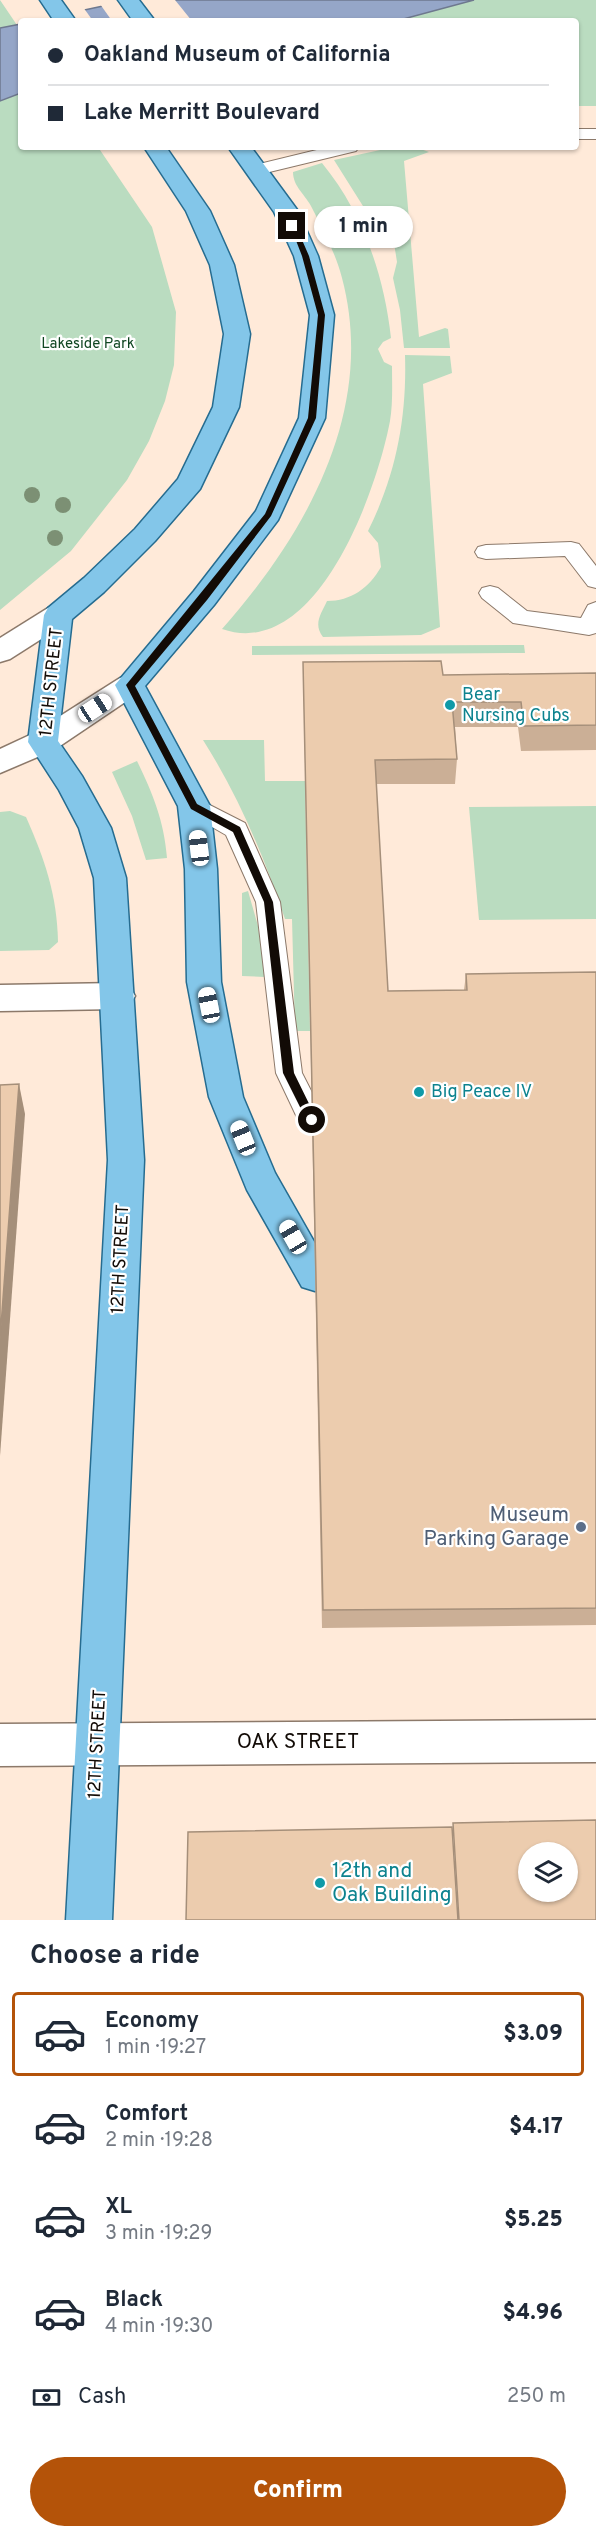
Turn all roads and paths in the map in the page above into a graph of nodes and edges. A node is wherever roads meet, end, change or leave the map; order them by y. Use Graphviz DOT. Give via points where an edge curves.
graph roads {
  1 [pos="50,0"];
  2 [pos="128,0"];
  3 [pos="63,18"];
  4 [pos="142,18"];
  5 [pos="579,134"];
  6 [pos="596,134"];
  7 [pos="157,150"];
  8 [pos="241,150"];
  9 [pos="338,150"];
  10 [pos="256,170"];
  11 [pos="486,552"];
  12 [pos="596,581"];
  13 [pos="490,594"];
  14 [pos="58,615"];
  15 [pos="594,622"];
  16 [pos="0,652"];
  17 [pos="130,685"];
  18 [pos="43,741"];
  19 [pos="0,762"];
  20 [pos="194,806"];
  21 [pos="117,996"];
  22 [pos="0,998"];
  23 [pos="312,1120"];
  24 [pos="315,1275"];
  25 [pos="596,1741"];
  26 [pos="98,1743"];
  27 [pos="0,1745"];
  28 [pos="89,1920"];
  1 -- 3 [label="main road"];
  2 -- 4 [label="main road"];
  5 -- 6 [label="lane"];
  7 -- 14 [label="main road" via="198,211 222,265 237,334 226,407 190,483 145,535"];
  8 -- 10 [label="main road"];
  9 -- 10 [label="lane"];
  10 -- 17 [label="main road" via="286,211 306,256 322,315 312,418 268,514"];
  11 -- 12 [label="lane" via="571,549"];
  13 -- 15 [label="lane" via="521,618"];
  14 -- 16 [label="main road"];
  14 -- 18 [label="main road, 12TH STREET"];
  17 -- 18 [label="main road"];
  17 -- 20 [label="main road"];
  18 -- 19 [label="main road"];
  18 -- 21 [label="main road, 12TH STREET" via="95,828 110,878"];
  20 -- 23 [label="lane" via="236,829 268,902 288,1073"];
  20 -- 24 [label="main road" via="201,869 204,982 226,1097 260,1179"];
  21 -- 22 [label="main road"];
  21 -- 26 [label="main road, 12TH STREET" via="126,1160"];
  25 -- 26 [label="main road, OAK STREET"];
  26 -- 27 [label="main road, OAK STREET"];
  26 -- 28 [label="main road, 12TH STREET"];
}
